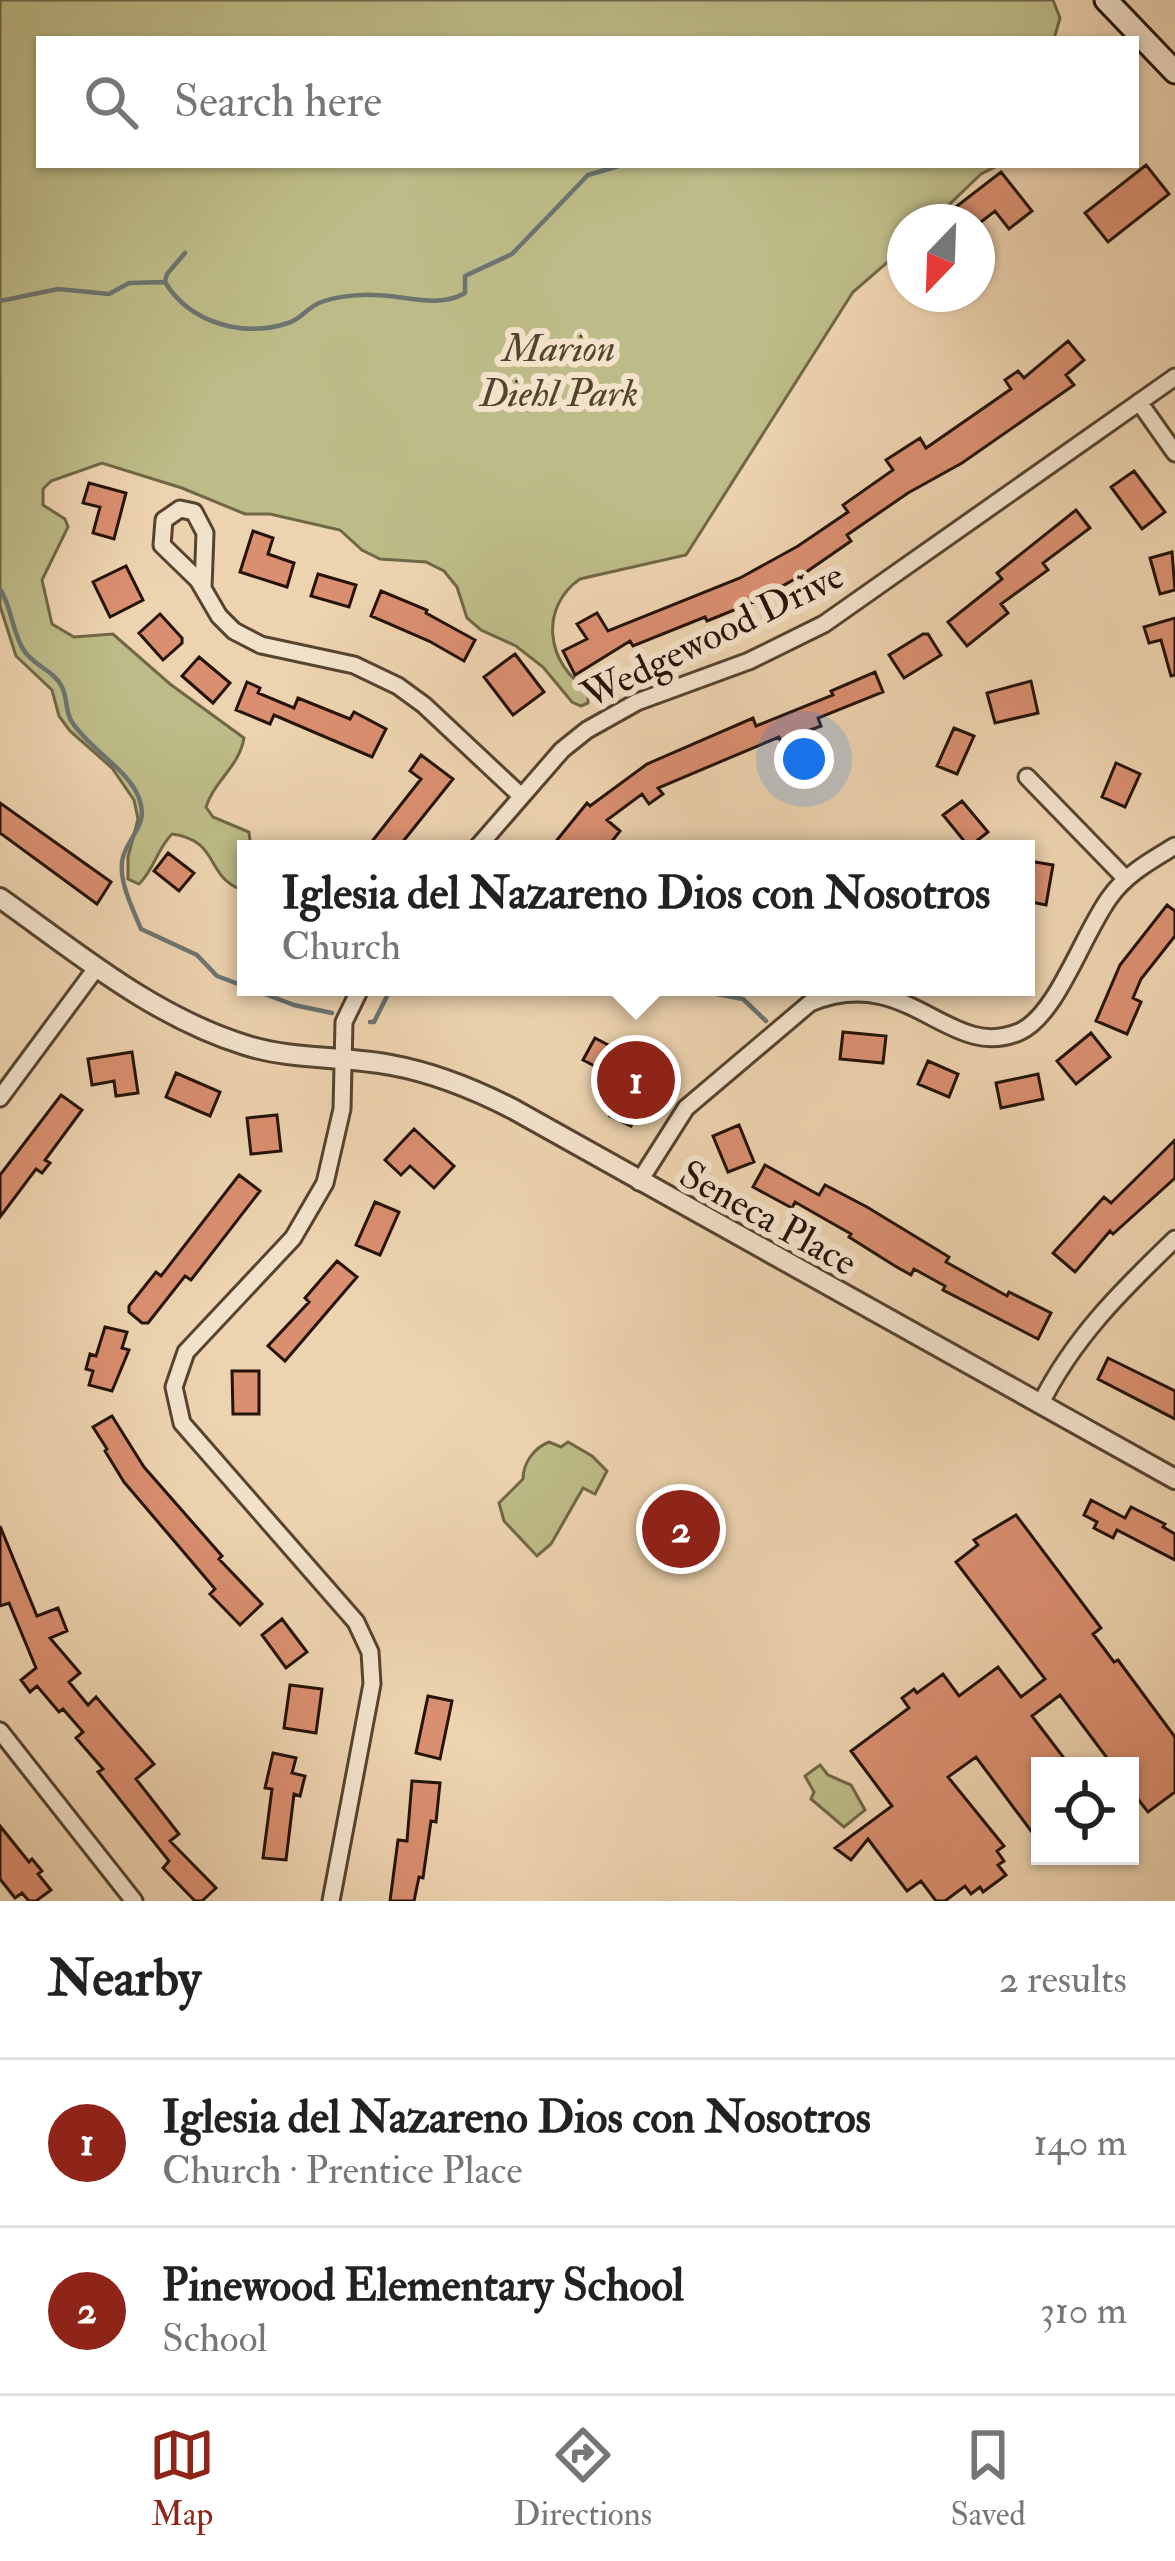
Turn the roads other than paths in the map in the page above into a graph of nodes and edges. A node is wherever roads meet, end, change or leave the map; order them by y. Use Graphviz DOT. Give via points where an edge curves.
graph roads {
  1 [pos="1106,0"];
  2 [pos="1175,72"];
  3 [pos="1175,377"];
  4 [pos="1139,402"];
  5 [pos="1175,453"];
  6 [pos="203,588"];
  7 [pos="1028,777"];
  8 [pos="520,795"];
  9 [pos="483,840"];
  10 [pos="1175,846"];
  11 [pos="1126,879"];
  12 [pos="0,898"];
  13 [pos="97,967"];
  14 [pos="355,996"];
  15 [pos="826,996"];
  16 [pos="889,996"];
  17 [pos="344,1059"];
  18 [pos="0,1098"];
  19 [pos="639,1182"];
  20 [pos="1175,1239"];
  21 [pos="1040,1405"];
  22 [pos="1175,1479"];
  23 [pos="0,1731"];
  24 [pos="134,1901"];
  25 [pos="332,1901"];
  1 -- 2 [label="main road"];
  3 -- 4 [label="street, Wedgewood Drive"];
  4 -- 5 [label="street"];
  4 -- 8 [label="street, Wedgewood Drive" via="824,624 603,720"];
  6 -- 6 [label="street" via="205,533 194,512 180,509 164,520 160,538"];
  6 -- 8 [label="street" via="219,616 251,641 354,665 398,686"];
  7 -- 11 [label="street"];
  8 -- 9 [label="street, Wedgewood Drive"];
  10 -- 11 [label="street"];
  11 -- 16 [label="street" via="1031,1026 987,1038"];
  12 -- 13 [label="street, Seneca Place"];
  13 -- 17 [label="street, Seneca Place" via="200,1029 265,1050"];
  13 -- 18 [label="street"];
  14 -- 17 [label="street" via="344,1022"];
  15 -- 19 [label="street" via="686,1108"];
  17 -- 19 [label="street, Seneca Place" via="474,1089"];
  17 -- 25 [label="street" via="336,1146 314,1208 186,1352 174,1387 182,1423 356,1622 370,1652 372,1684"];
  19 -- 21 [label="street, Seneca Place"];
  20 -- 21 [label="street" via="1089,1325"];
  21 -- 22 [label="street, Seneca Place"];
  23 -- 24 [label="street"];
}
